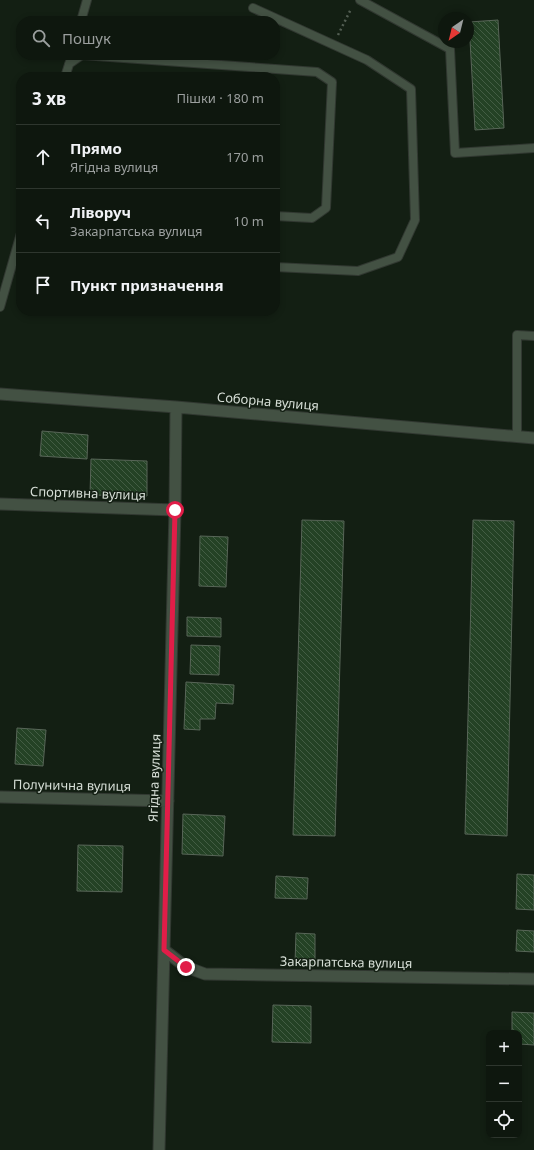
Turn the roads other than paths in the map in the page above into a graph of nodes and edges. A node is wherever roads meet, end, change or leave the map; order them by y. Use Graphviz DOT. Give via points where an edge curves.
graph roads {
  1 [pos="87,0"];
  2 [pos="360,0"];
  3 [pos="253,8"];
  4 [pos="82,16"];
  5 [pos="271,16"];
  6 [pos="280,20"];
  7 [pos="70,60"];
  8 [pos="75,60"];
  9 [pos="151,60"];
  10 [pos="69,64"];
  11 [pos="67,72"];
  12 [pos="534,148"];
  13 [pos="280,216"];
  14 [pos="16,263"];
  15 [pos="280,268"];
  16 [pos="0,307"];
  17 [pos="534,336"];
  18 [pos="0,394"];
  19 [pos="176,407"];
  20 [pos="517,436"];
  21 [pos="534,438"];
  22 [pos="0,504"];
  23 [pos="175,510"];
  24 [pos="0,797"];
  25 [pos="168,801"];
  26 [pos="164,950"];
  27 [pos="534,979"];
  28 [pos="159,1150"];
  1 -- 4 [label="lane"];
  2 -- 12 [label="lane" via="450,49 455,154"];
  3 -- 5 [label="lane"];
  6 -- 15 [label="lane" via="367,60 411,89 415,220 398,257 358,271"];
  7 -- 10 [label="lane"];
  8 -- 10 [label="lane"];
  9 -- 13 [label="lane" via="317,72 332,82 326,208 312,218"];
  10 -- 11 [label="lane"];
  14 -- 16 [label="lane"];
  17 -- 20 [label="lane" via="517,335"];
  18 -- 19 [label="street, Соборна вулиця"];
  19 -- 20 [label="street, Соборна вулиця"];
  19 -- 23 [label="street, Ягідна вулиця"];
  20 -- 21 [label="street, Соборна вулиця"];
  22 -- 23 [label="street, Спортивна вулиця"];
  23 -- 25 [label="street, Ягідна вулиця"];
  24 -- 25 [label="street, Полунична вулиця"];
  25 -- 26 [label="street, Ягідна вулиця"];
  26 -- 27 [label="street, Закарпатська вулиця" via="186,967 205,974"];
  26 -- 28 [label="street, Ягідна вулиця"];
}
